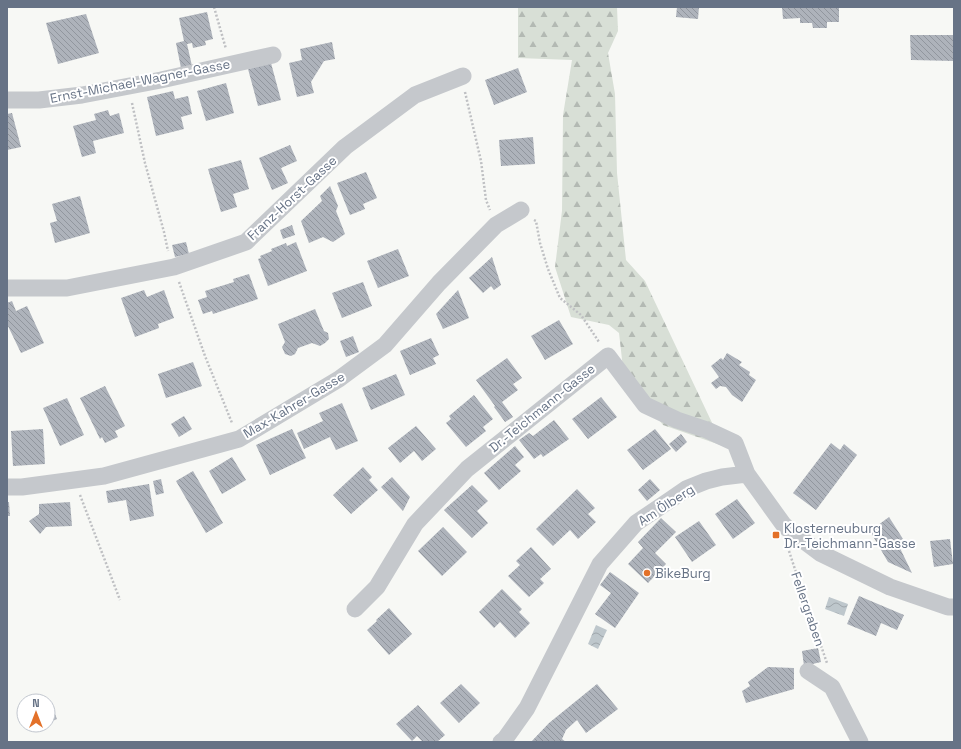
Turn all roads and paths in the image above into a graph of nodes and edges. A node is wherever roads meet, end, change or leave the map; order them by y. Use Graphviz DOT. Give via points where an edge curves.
graph roads {
  1 [pos="214,7"];
  2 [pos="272,55"];
  3 [pos="231,64"];
  4 [pos="463,76"];
  5 [pos="7,100"];
  6 [pos="521,210"];
  7 [pos="496,225"];
  8 [pos="7,288"];
  9 [pos="608,356"];
  10 [pos="747,474"];
  11 [pos="74,480"];
  12 [pos="7,487"];
  13 [pos="788,529"];
  14 [pos="120,600"];
  15 [pos="954,607"];
  16 [pos="355,609"];
  17 [pos="808,671"];
  18 [pos="832,687"];
  19 [pos="501,742"];
  20 [pos="860,742"];
  1 -- 3 [label="path"];
  2 -- 3 [label="street, Ernst-Michael-Wagner-Gasse"];
  3 -- 5 [label="street, Ernst-Michael-Wagner-Gasse" via="82,95 39,100"];
  4 -- 7 [label="path" via="486,200"];
  4 -- 8 [label="street, Franz-Horst-Gasse" via="415,95 345,147 246,242 174,267 67,288"];
  6 -- 7 [label="street, Max-Kahrer-Gasse"];
  6 -- 9 [label="path" via="536,221 540,243 560,298 581,315"];
  7 -- 11 [label="street, Max-Kahrer-Gasse" via="385,345 339,379 239,439 104,476"];
  9 -- 10 [label="street, Dr.-Teichmann-Gasse" via="645,405 735,443"];
  9 -- 16 [label="street, Dr.-Teichmann-Gasse" via="467,469 415,524 377,587"];
  10 -- 13 [label="street"];
  10 -- 19 [label="street, Am Ölberg" via="706,481 686,490 636,524 600,564 527,708"];
  11 -- 12 [label="street, Max-Kahrer-Gasse"];
  11 -- 14 [label="path"];
  13 -- 15 [label="street" via="820,553 890,587"];
  13 -- 18 [label="path, Fellergraben" via="791,558 834,682"];
  17 -- 18 [label="street"];
  18 -- 20 [label="street"];
}
